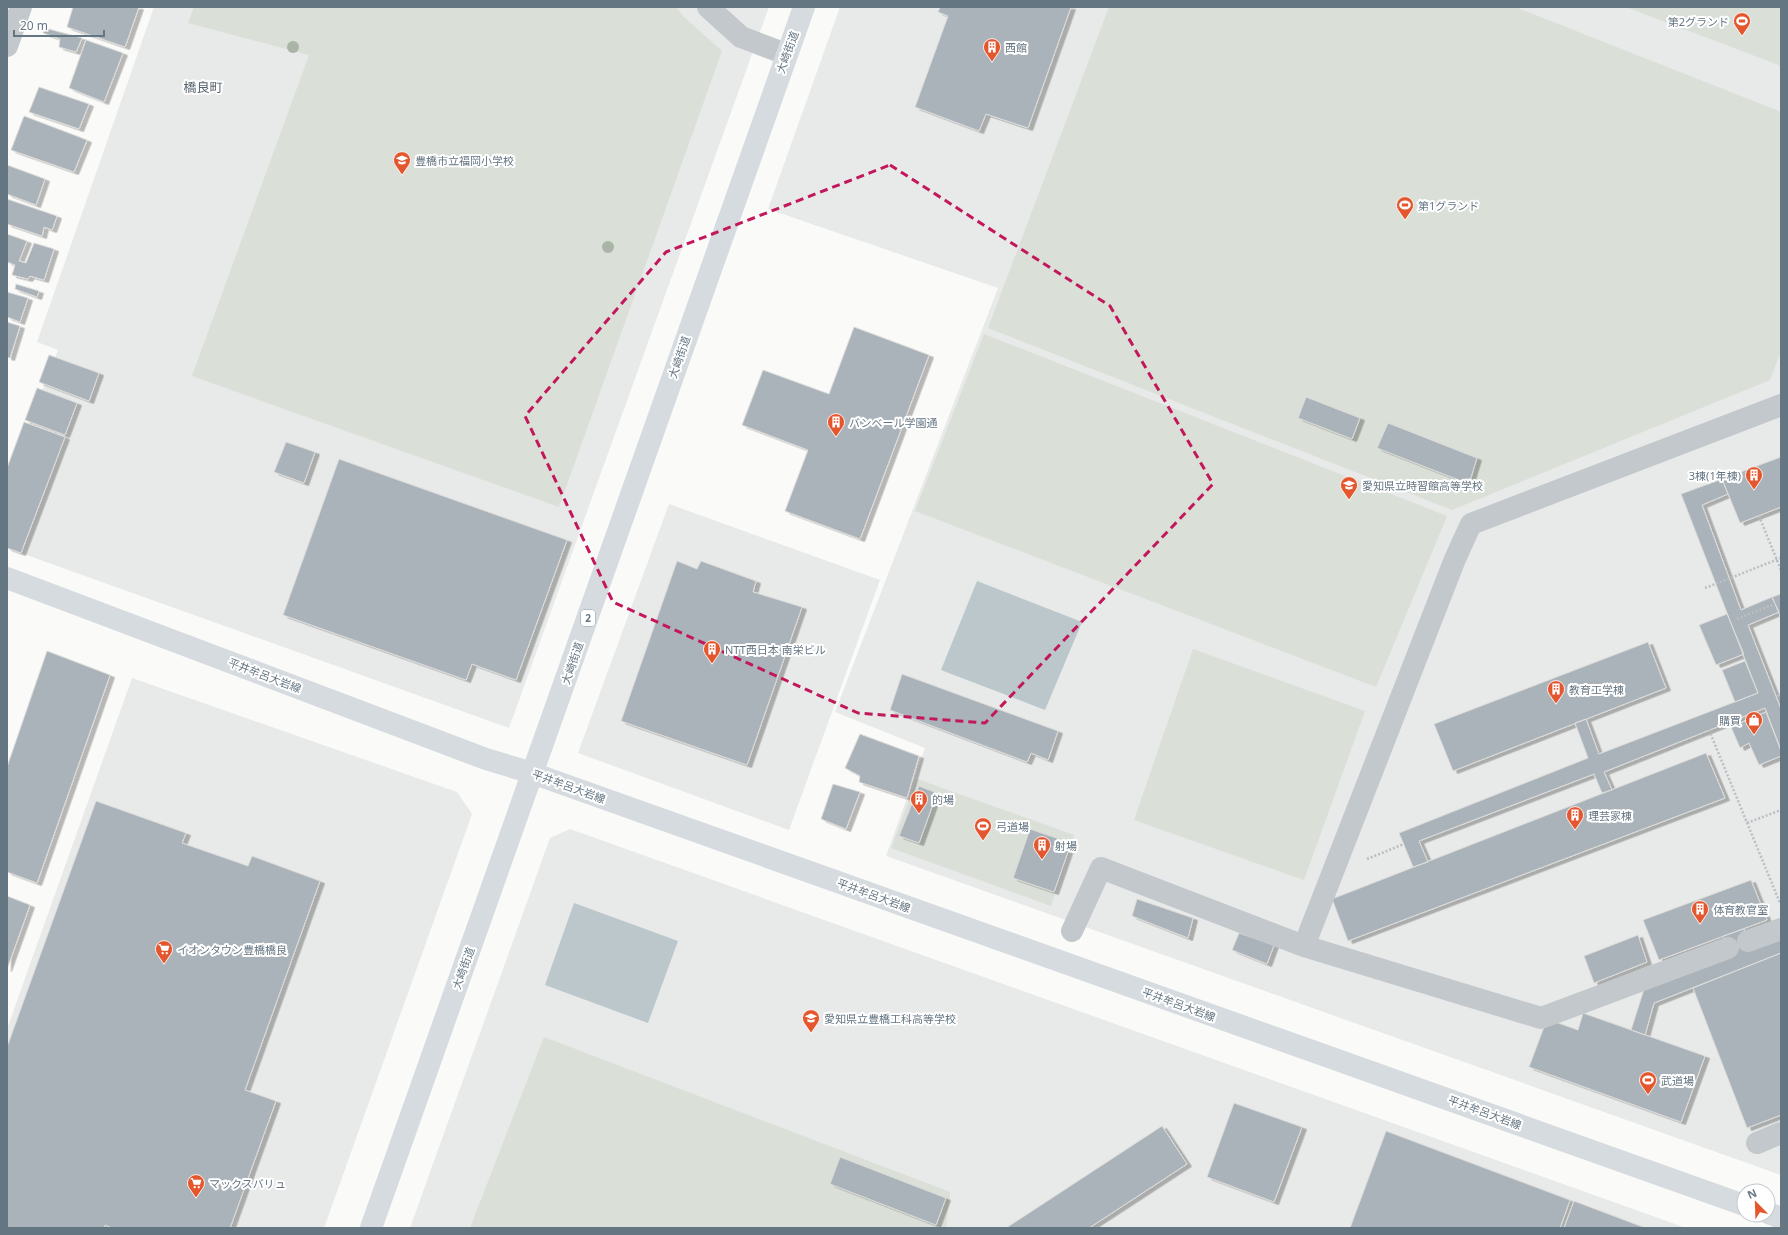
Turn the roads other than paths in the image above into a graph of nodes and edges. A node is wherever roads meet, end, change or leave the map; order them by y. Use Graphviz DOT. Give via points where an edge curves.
graph roads {
  1 [pos="21,7"];
  2 [pos="708,7"];
  3 [pos="804,7"];
  4 [pos="7,46"];
  5 [pos="786,54"];
  6 [pos="1781,405"];
  7 [pos="7,578"];
  8 [pos="532,773"];
  9 [pos="1781,929"];
  10 [pos="1072,931"];
  11 [pos="1748,941"];
  12 [pos="1304,946"];
  13 [pos="1728,948"];
  14 [pos="1781,1133"];
  15 [pos="1757,1143"];
  16 [pos="1736,1202"];
  17 [pos="371,1228"];
  1 -- 4 [label="street"];
  2 -- 5 [label="street" via="741,37"];
  3 -- 5 [label="main road, 大崎街道 / 2"];
  5 -- 8 [label="main road, 大崎街道 / 2"];
  6 -- 12 [label="street" via="1471,524"];
  7 -- 8 [label="main road, 平井牟呂大岩線" via="486,759"];
  8 -- 16 [label="main road, 平井牟呂大岩線"];
  8 -- 17 [label="main road, 大崎街道 / 2"];
  9 -- 11 [label="street"];
  10 -- 12 [label="street" via="1101,868"];
  12 -- 13 [label="street" via="1541,1018"];
  14 -- 15 [label="street"];
}
